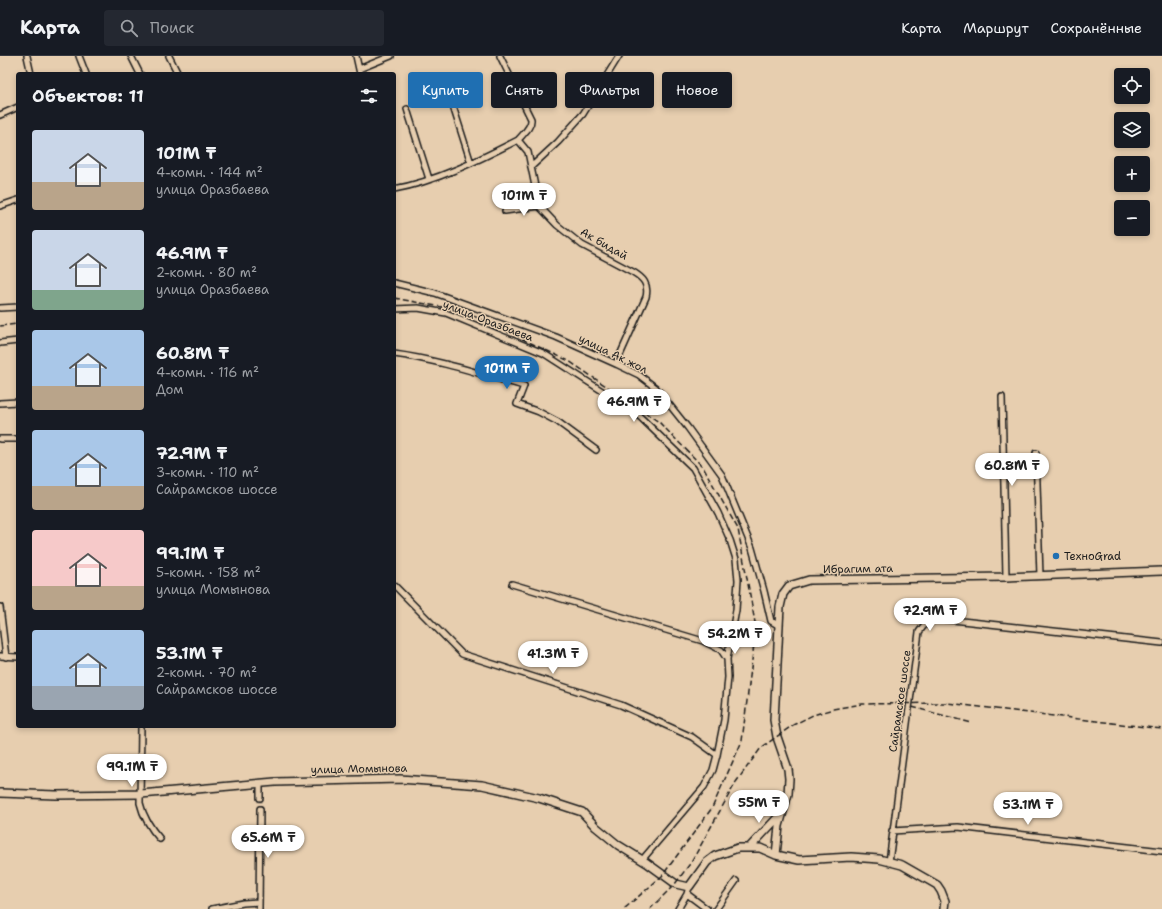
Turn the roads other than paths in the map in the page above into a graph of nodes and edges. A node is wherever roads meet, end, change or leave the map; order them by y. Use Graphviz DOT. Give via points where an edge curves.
graph roads {
  1 [pos="27,56"];
  2 [pos="79,56"];
  3 [pos="131,56"];
  4 [pos="169,56"];
  5 [pos="356,56"];
  6 [pos="391,56"];
  7 [pos="500,56"];
  8 [pos="619,56"];
  9 [pos="359,71"];
  10 [pos="31,72"];
  11 [pos="85,72"];
  12 [pos="139,72"];
  13 [pos="177,72"];
  14 [pos="454,108"];
  15 [pos="16,109"];
  16 [pos="407,109"];
  17 [pos="0,115"];
  18 [pos="518,140"];
  19 [pos="471,163"];
  20 [pos="531,167"];
  21 [pos="428,179"];
  22 [pos="396,188"];
  23 [pos="16,201"];
  24 [pos="0,206"];
  25 [pos="539,206"];
  26 [pos="505,211"];
  27 [pos="396,283"];
  28 [pos="16,307"];
  29 [pos="0,308"];
  30 [pos="396,309"];
  31 [pos="16,341"];
  32 [pos="0,343"];
  33 [pos="396,354"];
  34 [pos="616,364"];
  35 [pos="1002,396"];
  36 [pos="16,402"];
  37 [pos="0,403"];
  38 [pos="0,439"];
  39 [pos="16,439"];
  40 [pos="596,450"];
  41 [pos="1036,453"];
  42 [pos="1162,571"];
  43 [pos="1040,576"];
  44 [pos="1006,578"];
  45 [pos="512,584"];
  46 [pos="396,587"];
  47 [pos="0,607"];
  48 [pos="778,625"];
  49 [pos="1162,643"];
  50 [pos="0,656"];
  51 [pos="6,657"];
  52 [pos="16,657"];
  53 [pos="727,659"];
  54 [pos="141,728"];
  55 [pos="718,755"];
  56 [pos="260,783"];
  57 [pos="0,793"];
  58 [pos="141,794"];
  59 [pos="260,798"];
  60 [pos="260,809"];
  61 [pos="781,814"];
  62 [pos="892,831"];
  63 [pos="160,839"];
  64 [pos="750,847"];
  65 [pos="1162,851"];
  66 [pos="776,855"];
  67 [pos="642,860"];
  68 [pos="889,862"];
  69 [pos="736,881"];
  70 [pos="688,890"];
  71 [pos="259,902"];
  72 [pos="212,909"];
  73 [pos="259,909"];
  74 [pos="678,909"];
  75 [pos="707,909"];
  76 [pos="716,909"];
  77 [pos="944,909"];
  1 -- 10 [label="street"];
  2 -- 11 [label="street"];
  3 -- 12 [label="street"];
  4 -- 13 [label="street"];
  5 -- 9 [label="street"];
  6 -- 9 [label="street"];
  7 -- 18 [label="street" via="532,122"];
  8 -- 20 [label="street" via="583,114"];
  14 -- 19 [label="street"];
  15 -- 17 [label="street"];
  16 -- 21 [label="street"];
  18 -- 19 [label="street"];
  18 -- 20 [label="street" via="528,152"];
  19 -- 21 [label="street"];
  20 -- 25 [label="street"];
  21 -- 22 [label="street"];
  23 -- 24 [label="street"];
  25 -- 26 [label="street"];
  25 -- 34 [label="street, Ак бидай" via="582,245 640,276 648,289"];
  27 -- 34 [label="street, улица Ак жол" via="435,293 556,338"];
  28 -- 29 [label="street"];
  30 -- 53 [label="street, улица Оразбаева" via="418,308 446,313 543,354 635,412 693,468 718,512 736,559 736,610"];
  31 -- 32 [label="street"];
  33 -- 40 [label="street" via="456,367 524,386 517,404 558,422"];
  34 -- 48 [label="street, улица Ак жол" via="639,375 656,388 722,475 752,548 771,621"];
  35 -- 44 [label="street"];
  36 -- 37 [label="street"];
  38 -- 39 [label="street"];
  41 -- 43 [label="street"];
  42 -- 43 [label="main road, Ибрагим ата"];
  43 -- 44 [label="main road, Ибрагим ата"];
  44 -- 48 [label="main road, Ибрагим ата" via="809,580 790,586 783,594"];
  45 -- 53 [label="street" via="703,641 720,650"];
  46 -- 55 [label="street" via="462,654 621,705 692,737"];
  47 -- 51 [label="street"];
  48 -- 61 [label="main road, Ибрагим ата" via="774,720 789,779 788,794"];
  49 -- 62 [label="street, Сайрамское шоссе" via="944,619 928,620 919,632"];
  50 -- 51 [label="street"];
  51 -- 52 [label="street"];
  53 -- 55 [label="street, улица Оразбаева" via="728,678"];
  54 -- 58 [label="street"];
  55 -- 67 [label="street, улица Оразбаева" via="704,787"];
  56 -- 58 [label="main road, улица Момынова"];
  56 -- 59 [label="street"];
  56 -- 67 [label="main road, улица Момынова" via="400,779 482,785 539,798 582,812 618,845"];
  57 -- 58 [label="main road, улица Момынова"];
  58 -- 63 [label="street" via="142,810"];
  60 -- 71 [label="street"];
  61 -- 64 [label="main road"];
  61 -- 66 [label="main road"];
  62 -- 65 [label="street" via="958,827"];
  62 -- 68 [label="street, Сайрамское шоссе"];
  64 -- 66 [label="main road"];
  64 -- 70 [label="main road" via="738,848 715,856"];
  66 -- 68 [label="main road" via="800,860 851,857"];
  67 -- 70 [label="main road, улица Момынова"];
  68 -- 77 [label="main road" via="902,865 937,885 945,901"];
  69 -- 76 [label="street"];
  70 -- 74 [label="street"];
  70 -- 75 [label="street"];
  71 -- 72 [label="street" via="243,902"];
  71 -- 73 [label="street"];
}
